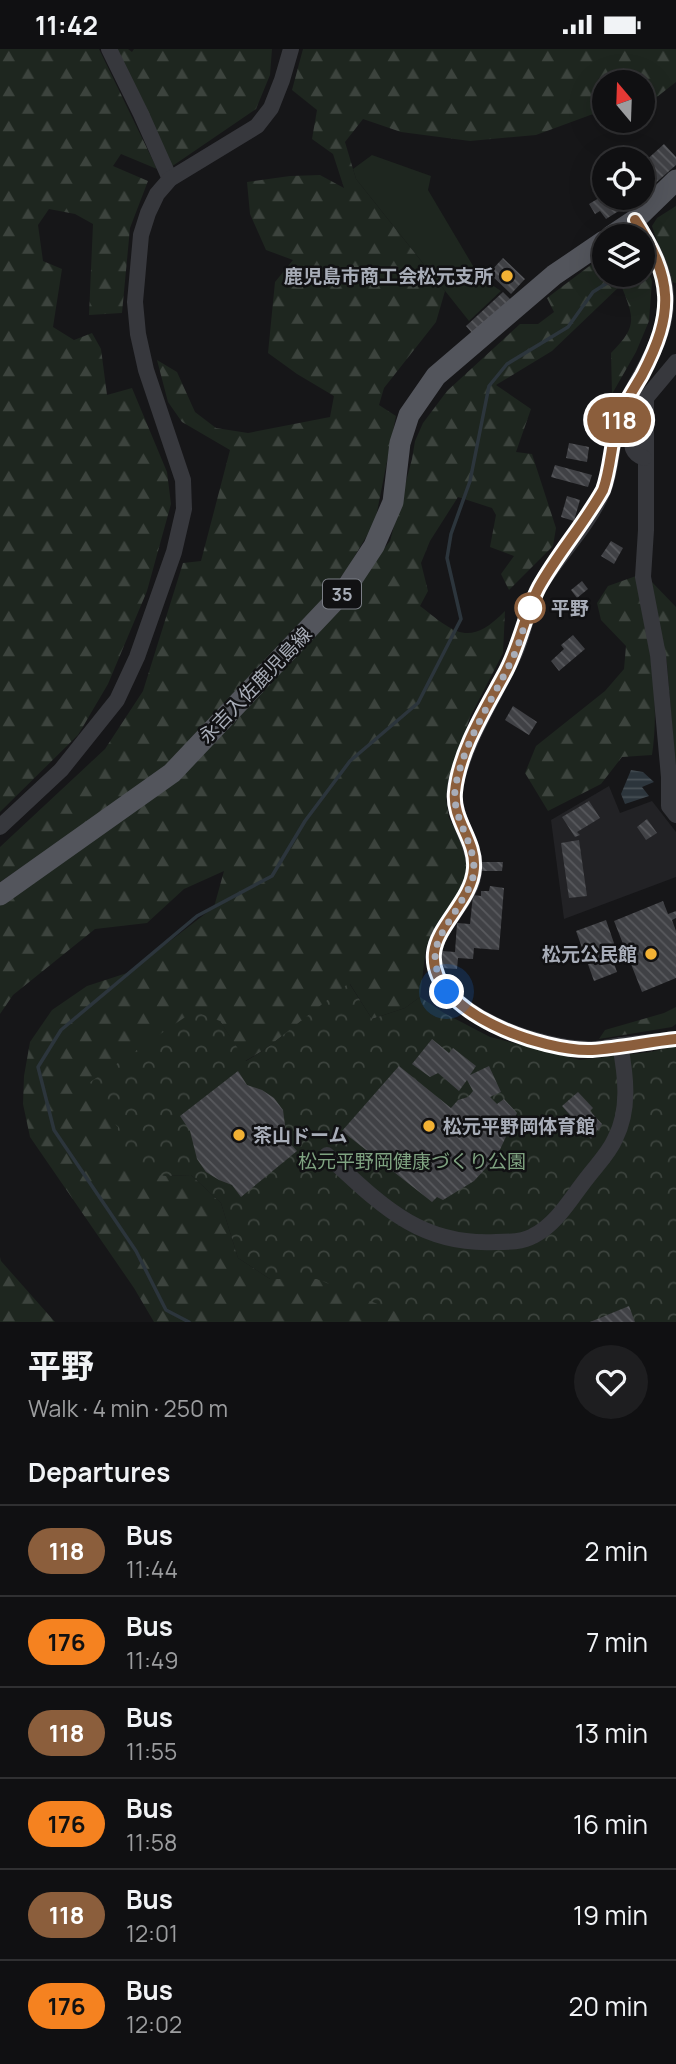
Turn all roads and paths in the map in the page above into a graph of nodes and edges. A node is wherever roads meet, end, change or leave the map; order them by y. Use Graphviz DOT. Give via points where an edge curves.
graph roads {
  1 [pos="109,49"];
  2 [pos="290,49"];
  3 [pos="170,179"];
  4 [pos="676,180"];
  5 [pos="635,220"];
  6 [pos="629,224"];
  7 [pos="592,249"];
  8 [pos="676,362"];
  9 [pos="620,415"];
  10 [pos="644,458"];
  11 [pos="676,815"];
  12 [pos="0,827"];
  13 [pos="0,895"];
  14 [pos="676,1039"];
  15 [pos="620,1045"];
  16 [pos="327,1155"];
  1 -- 3 [label="street"];
  2 -- 3 [label="street" via="271,108 257,126"];
  3 -- 12 [label="street" via="157,194 141,235 135,302 146,370 183,479 184,509 174,552 117,700 61,770"];
  4 -- 5 [label="main road"];
  5 -- 6 [label="main road"];
  5 -- 9 [label="street" via="664,277 666,315 659,339"];
  7 -- 13 [label="main road, 永吉入佐鹿児島線 / 35" via="554,275 436,376 409,415 400,443 393,502 374,546 345,590 172,773"];
  8 -- 10 [label="street" via="646,398"];
  9 -- 10 [label="street" via="632,428 635,454"];
  9 -- 15 [label="street" via="603,490 531,602 516,651 477,725 456,783 457,817 472,848 472,883 434,950 434,964 447,992 459,1005 500,1027 566,1048"];
  10 -- 11 [label="street" via="643,577 658,655 669,806"];
  14 -- 15 [label="street"];
  15 -- 16 [label="street" via="626,1093 615,1140 552,1223 532,1237 474,1244 414,1227 386,1209"];
}
